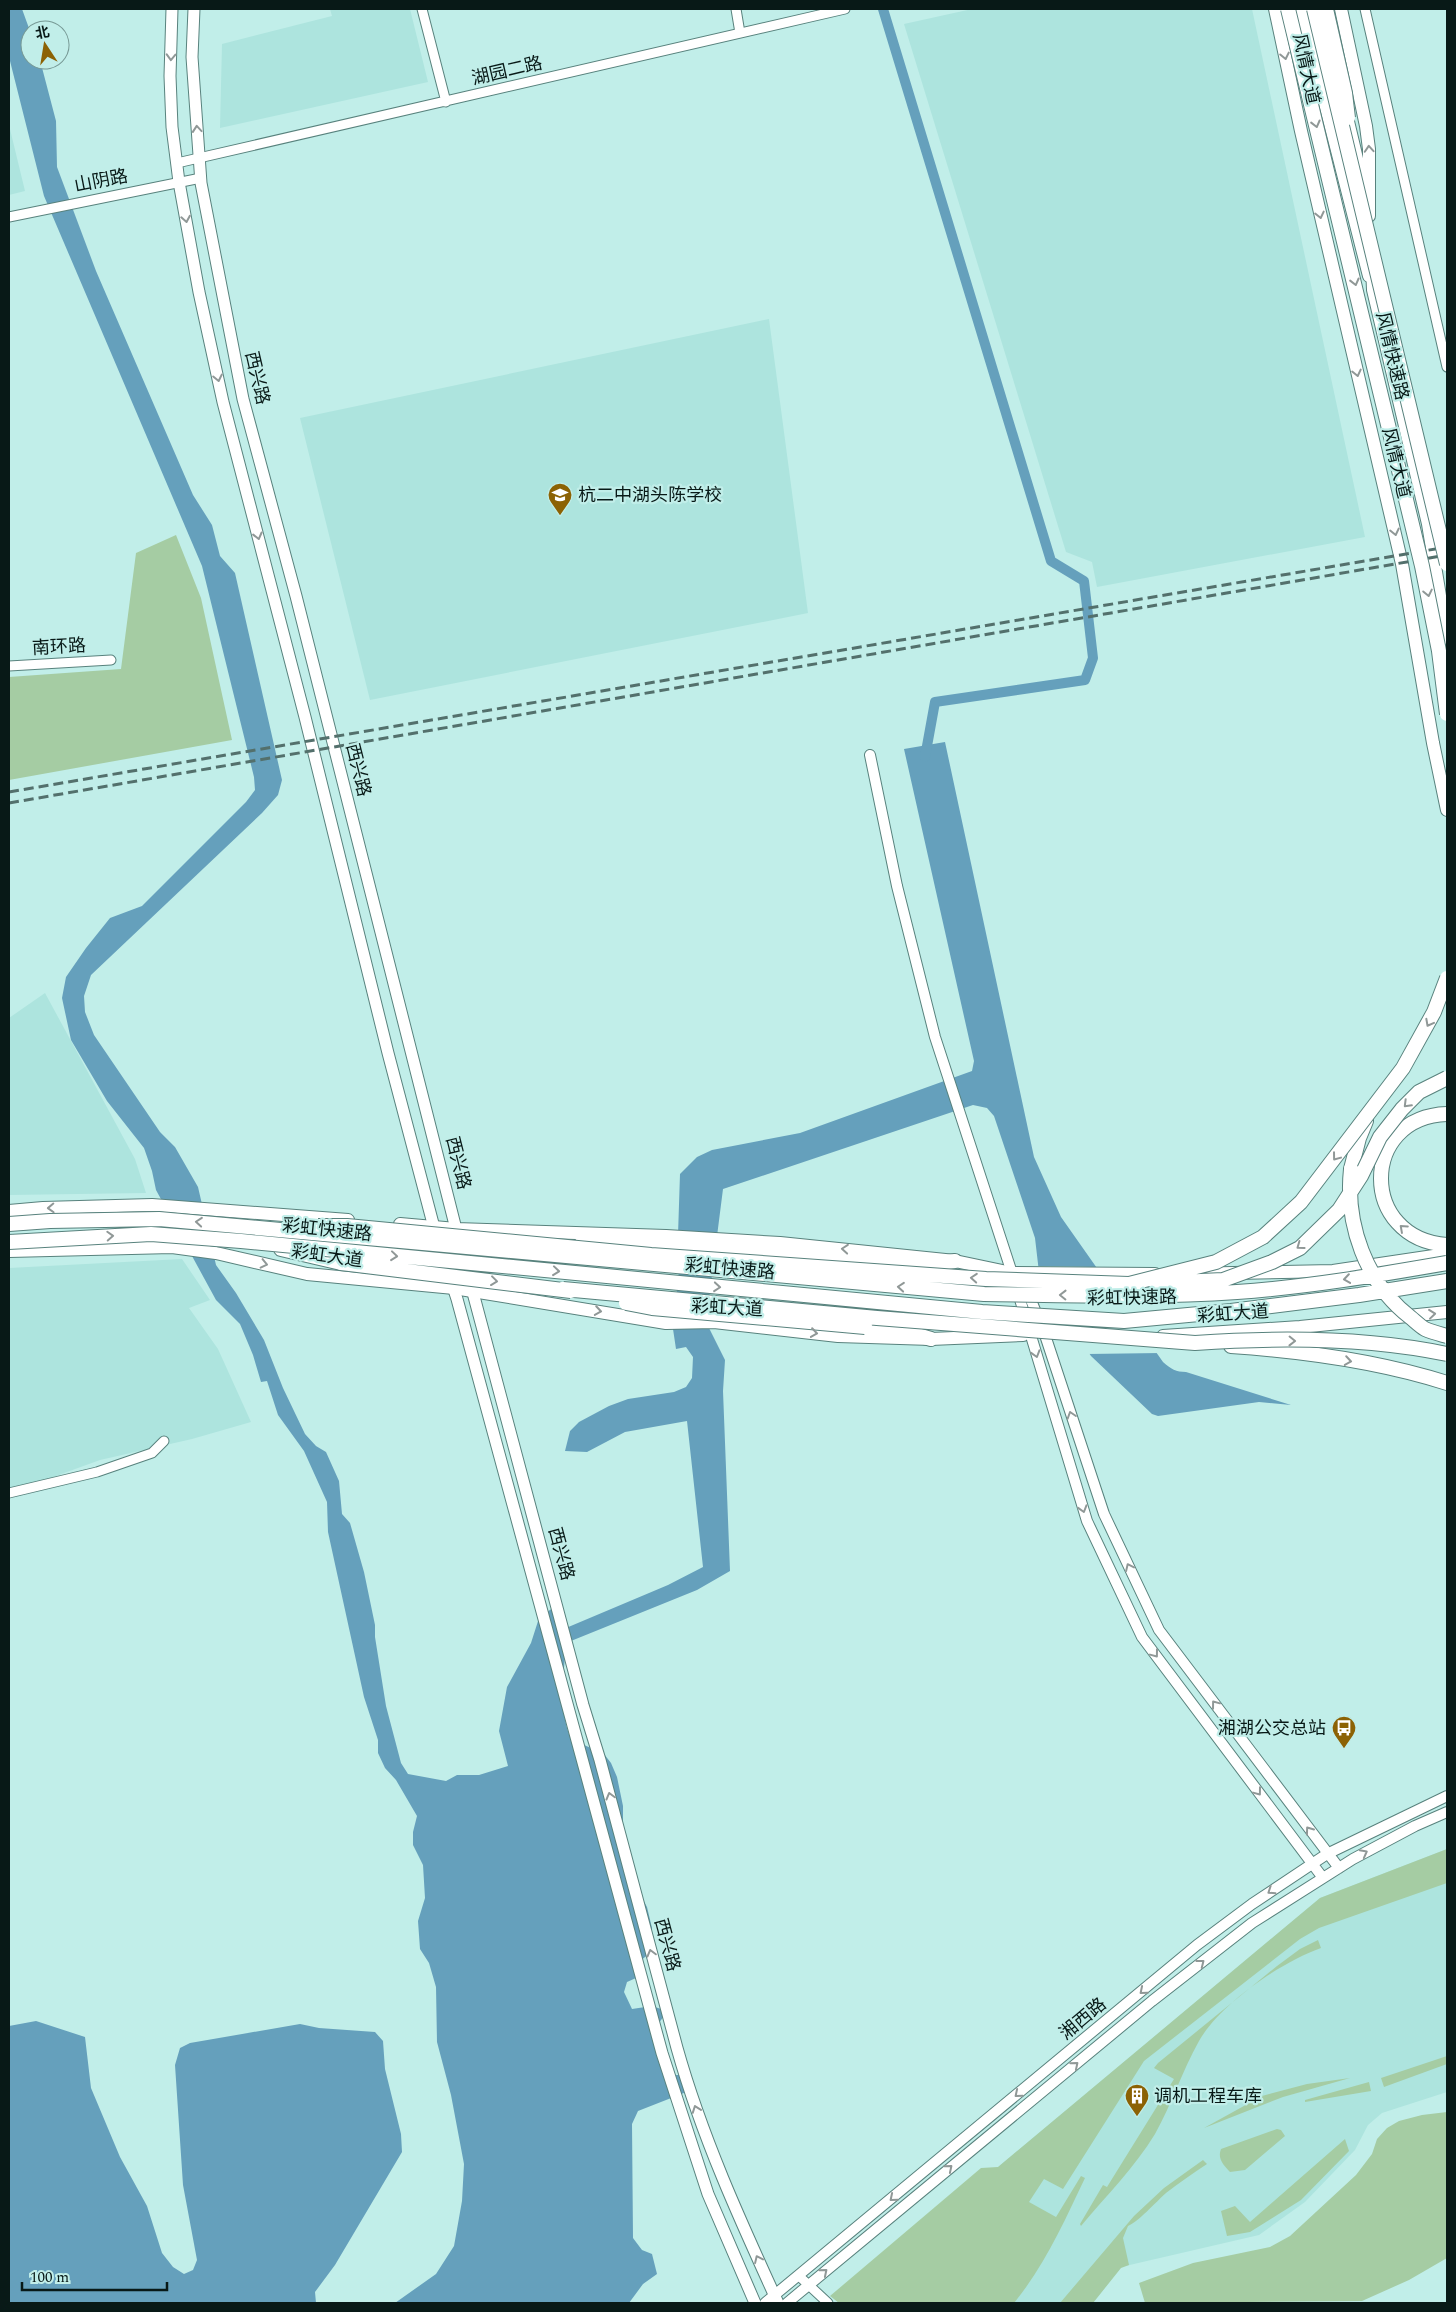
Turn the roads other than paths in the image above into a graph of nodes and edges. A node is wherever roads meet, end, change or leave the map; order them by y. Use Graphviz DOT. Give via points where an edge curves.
graph roads {
  1 [pos="172,9"];
  2 [pos="194,9"];
  3 [pos="422,9"];
  4 [pos="736,9"];
  5 [pos="845,9"];
  6 [pos="1275,9"];
  7 [pos="1288,9"];
  8 [pos="1301,9"];
  9 [pos="1314,9"];
  10 [pos="1320,9"];
  11 [pos="1326,9"];
  12 [pos="1341,9"];
  13 [pos="1365,9"];
  14 [pos="740,33"];
  15 [pos="446,102"];
  16 [pos="199,158"];
  17 [pos="177,162"];
  18 [pos="1353,173"];
  19 [pos="201,178"];
  20 [pos="179,182"];
  21 [pos="1369,216"];
  22 [pos="9,217"];
  23 [pos="1373,290"];
  24 [pos="1447,367"];
  25 [pos="1447,564"];
  26 [pos="1447,638"];
  27 [pos="111,660"];
  28 [pos="9,666"];
  29 [pos="1447,714"];
  30 [pos="870,754"];
  31 [pos="1447,810"];
  32 [pos="1447,978"];
  33 [pos="1447,1078"];
  34 [pos="1371,1111"];
  35 [pos="1447,1114"];
  36 [pos="9,1211"];
  37 [pos="9,1224"];
  38 [pos="230,1225"];
  39 [pos="433,1227"];
  40 [pos="456,1229"];
  41 [pos="241,1240"];
  42 [pos="9,1242"];
  43 [pos="1447,1245"];
  44 [pos="567,1246"];
  45 [pos="9,1251"];
  46 [pos="1447,1254"];
  47 [pos="955,1261"];
  48 [pos="1447,1263"];
  49 [pos="1021,1274"];
  50 [pos="1447,1281"];
  51 [pos="1129,1284"];
  52 [pos="454,1288"];
  53 [pos="563,1289"];
  54 [pos="1447,1312"];
  55 [pos="1030,1334"];
  56 [pos="1045,1335"];
  57 [pos="1447,1336"];
  58 [pos="931,1338"];
  59 [pos="1195,1343"];
  60 [pos="1447,1354"];
  61 [pos="1447,1383"];
  62 [pos="164,1441"];
  63 [pos="9,1493"];
  64 [pos="1447,1796"];
  65 [pos="1447,1812"];
  66 [pos="1326,1854"];
  67 [pos="1312,1864"];
  68 [pos="1339,1868"];
  69 [pos="1323,1878"];
  70 [pos="799,2276"];
  71 [pos="807,2286"];
  72 [pos="777,2299"];
  73 [pos="755,2303"];
  74 [pos="765,2303"];
  75 [pos="787,2303"];
  76 [pos="828,2303"];
  1 -- 17 [label="main road, 西兴路, one-way" via="170,76"];
  16 -- 2 [label="main road, 西兴路, one-way" via="192,57"];
  3 -- 15 [label="street"];
  4 -- 14 [label="street"];
  5 -- 14 [label="street, 湖园二路"];
  6 -- 31 [label="main road, 风情大道, one-way" via="1402,564"];
  7 -- 29 [label="highway, 风情快速路, one-way, bridge" via="1420,557 1439,651"];
  8 -- 23 [label="main road"];
  9 -- 18 [label="highway, 风情快速路, bridge"];
  10 -- 21 [label="main road, 风情大道"];
  11 -- 18 [label="highway, bridge" via="1345,92"];
  21 -- 12 [label="main road, one-way" via="1366,126"];
  13 -- 24 [label="street"];
  14 -- 15 [label="street, 湖园二路"];
  15 -- 16 [label="street, 湖园二路"];
  16 -- 17 [label="street, 湖园二路"];
  16 -- 19 [label="main road, 西兴路"];
  17 -- 20 [label="main road, 西兴路"];
  18 -- 25 [label="highway, 风情快速路, bridge"];
  19 -- 20 [label="street, 山阴路"];
  19 -- 40 [label="main road, 西兴路" via="243,399 299,606"];
  20 -- 22 [label="street, 山阴路"];
  20 -- 39 [label="main road, 西兴路, one-way" via="224,402"];
  21 -- 23 [label="main road, 风情大道"];
  23 -- 26 [label="main road, 风情大道" via="1428,524"];
  27 -- 28 [label="street, 南环路"];
  30 -- 49 [label="street" via="897,886 935,1037 961,1116"];
  32 -- 34 [label="highway, one-way, bridge" via="1423,1034"];
  33 -- 51 [label="highway, one-way, bridge" via="1419,1092 1402,1109 1380,1137 1361,1176 1339,1210 1300,1248 1223,1280"];
  34 -- 51 [label="highway, one-way, bridge" via="1301,1202 1264,1236 1216,1262"];
  34 -- 57 [label="highway, bridge" via="1354,1152 1349,1182 1351,1213 1359,1243 1378,1283 1395,1305 1425,1329"];
  43 -- 35 [label="highway, one-way" via="1423,1240 1398,1224 1389,1213 1380,1177 1385,1153 1400,1132 1414,1122"];
  39 -- 36 [label="main road, 彩虹大道, one-way" via="152,1205"];
  38 -- 37 [label="highway, 彩虹快速路, one-way, bridge" via="159,1219"];
  38 -- 44 [label="highway, bridge" via="347,1226"];
  48 -- 38 [label="highway, 彩虹快速路, one-way, bridge" via="1302,1286 1236,1292 1108,1296 984,1294"];
  39 -- 40 [label="main road, 彩虹大道"];
  39 -- 52 [label="main road, 西兴路"];
  47 -- 40 [label="main road, 彩虹大道, one-way" via="780,1243"];
  72 -- 40 [label="main road, 西兴路, one-way" via="718,2170 688,2087"];
  42 -- 41 [label="highway, 彩虹快速路, one-way, bridge" via="151,1234"];
  41 -- 50 [label="highway, 彩虹快速路, one-way, bridge" via="973,1311 1124,1321 1231,1311"];
  41 -- 53 [label="highway, one-way, bridge" via="341,1263"];
  44 -- 47 [label="highway, bridge" via="616,1241 920,1266"];
  51 -- 44 [label="highway, one-way, bridge" via="986,1279"];
  45 -- 52 [label="main road, 彩虹大道, one-way" via="172,1247 216,1253 307,1274"];
  46 -- 49 [label="main road, 彩虹大道" via="1333,1270"];
  47 -- 49 [label="main road, 彩虹大道"];
  49 -- 55 [label="street"];
  49 -- 56 [label="street"];
  52 -- 58 [label="main road, 彩虹大道, one-way" via="666,1323 714,1322 838,1336"];
  52 -- 73 [label="main road, 西兴路" via="662,2053 708,2194"];
  53 -- 58 [label="highway, bridge" via="652,1308 897,1329"];
  53 -- 59 [label="highway, bridge"];
  56 -- 54 [label="main road, 彩虹大道, one-way, bridge" via="1156,1336 1300,1327"];
  55 -- 56 [label="main road, 彩虹大道"];
  55 -- 58 [label="main road, 彩虹大道"];
  55 -- 67 [label="street, one-way" via="1087,1522 1142,1637"];
  66 -- 56 [label="street, one-way" via="1159,1630 1104,1514"];
  59 -- 60 [label="highway, one-way, bridge" via="1242,1340 1357,1342 1400,1345"];
  59 -- 61 [label="highway, one-way, bridge" via="1336,1358"];
  62 -- 63 [label="street" via="152,1453 97,1472"];
  64 -- 66 [label="street, 湘西路"];
  68 -- 65 [label="street, 湘西路, one-way"];
  66 -- 67 [label="street, 湘西路"];
  66 -- 68 [label="street"];
  67 -- 69 [label="street"];
  67 -- 70 [label="street, 湘西路, one-way" via="1198,1945"];
  68 -- 69 [label="street, 湘西路"];
  71 -- 69 [label="street, 湘西路, one-way" via="1152,2001 1252,1923"];
  70 -- 71 [label="street"];
  70 -- 72 [label="street, 湘西路"];
  71 -- 75 [label="street, 湘西路"];
  71 -- 76 [label="street"];
  72 -- 74 [label="street, 湘西路"];
}
